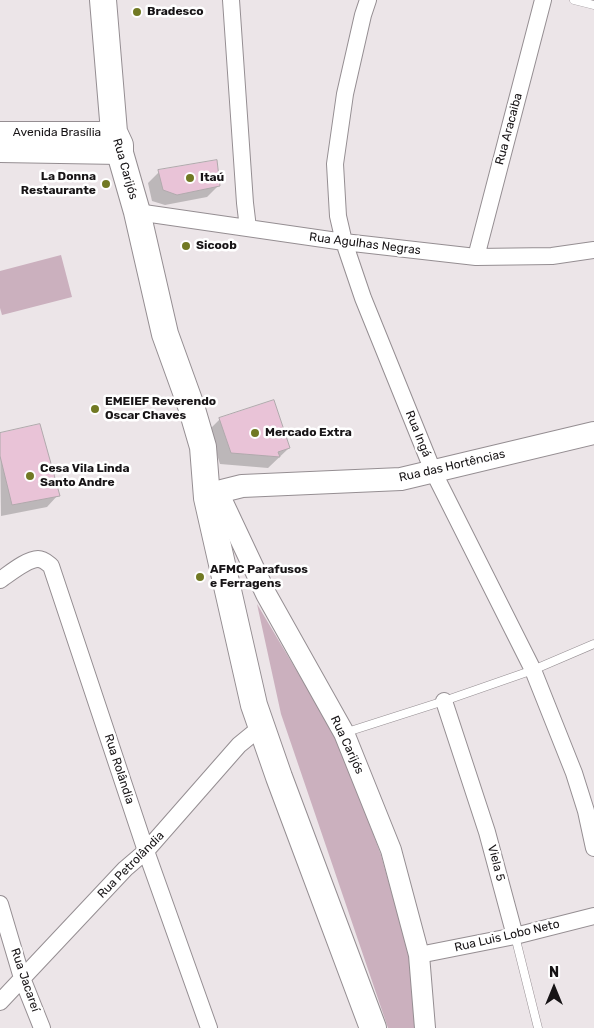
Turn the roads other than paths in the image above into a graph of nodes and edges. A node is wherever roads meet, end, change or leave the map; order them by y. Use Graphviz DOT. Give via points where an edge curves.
graph roads {
  1 [pos="103,0"];
  2 [pos="231,0"];
  3 [pos="368,0"];
  4 [pos="543,0"];
  5 [pos="574,0"];
  6 [pos="594,5"];
  7 [pos="0,133"];
  8 [pos="117,142"];
  9 [pos="0,151"];
  10 [pos="137,212"];
  11 [pos="248,228"];
  12 [pos="344,242"];
  13 [pos="594,250"];
  14 [pos="476,257"];
  15 [pos="594,433"];
  16 [pos="433,472"];
  17 [pos="213,495"];
  18 [pos="0,580"];
  19 [pos="594,644"];
  20 [pos="533,670"];
  21 [pos="444,702"];
  22 [pos="261,727"];
  23 [pos="344,733"];
  24 [pos="594,848"];
  25 [pos="146,852"];
  26 [pos="0,904"];
  27 [pos="594,916"];
  28 [pos="515,936"];
  29 [pos="419,955"];
  30 [pos="22,978"];
  31 [pos="0,1002"];
  32 [pos="42,1028"];
  33 [pos="209,1028"];
  34 [pos="373,1028"];
  35 [pos="425,1028"];
  36 [pos="538,1028"];
  1 -- 8 [label="main road, Rua Carijós"];
  2 -- 11 [label="street"];
  3 -- 12 [label="street, Rua Ingá" via="345,94 335,164 338,216"];
  4 -- 14 [label="street, Rua Aracaiba"];
  5 -- 6 [label="lane"];
  7 -- 8 [label="main road, Avenida Brasília" via="99,133"];
  8 -- 9 [label="main road, Avenida Brasília"];
  8 -- 10 [label="main road, Rua Carijós"];
  10 -- 11 [label="street, Rua Agulhas Negras"];
  10 -- 17 [label="main road, Rua Carijós" via="165,334 164,371 170,395 188,453"];
  11 -- 12 [label="street, Rua Agulhas Negras"];
  12 -- 14 [label="street, Rua Agulhas Negras"];
  12 -- 16 [label="street, Rua Ingá"];
  13 -- 14 [label="street, Rua Agulhas Negras" via="552,256"];
  15 -- 16 [label="main road, Rua das Hortências"];
  16 -- 17 [label="main road, Rua das Hortências" via="401,479 242,486"];
  16 -- 20 [label="street, Rua Ingá"];
  17 -- 22 [label="main road, Rua Carijós"];
  17 -- 23 [label="street, Rua Carijós"];
  18 -- 25 [label="street, Rua Rolândia" via="29,561 44,560 51,566"];
  19 -- 20 [label="lane"];
  20 -- 21 [label="lane"];
  20 -- 24 [label="street, Rua Ingá" via="574,773"];
  21 -- 23 [label="lane"];
  21 -- 28 [label="street, Viela 5" via="487,832"];
  22 -- 25 [label="street, Rua Petrolândia" via="239,745"];
  22 -- 34 [label="main road, Rua Carijós"];
  23 -- 29 [label="street, Rua Carijós" via="391,850"];
  25 -- 30 [label="street, Rua Petrolândia" via="124,869"];
  25 -- 33 [label="street, Rua Rolândia"];
  26 -- 30 [label="street, Rua Jacareí"];
  27 -- 28 [label="street, Rua Luis Lobo Neto"];
  28 -- 29 [label="street, Rua Luis Lobo Neto"];
  28 -- 36 [label="lane, Viela 5"];
  29 -- 35 [label="street, Rua Carijós"];
  30 -- 31 [label="street, Rua Petrolândia"];
  30 -- 32 [label="street, Rua Jacareí"];
}
